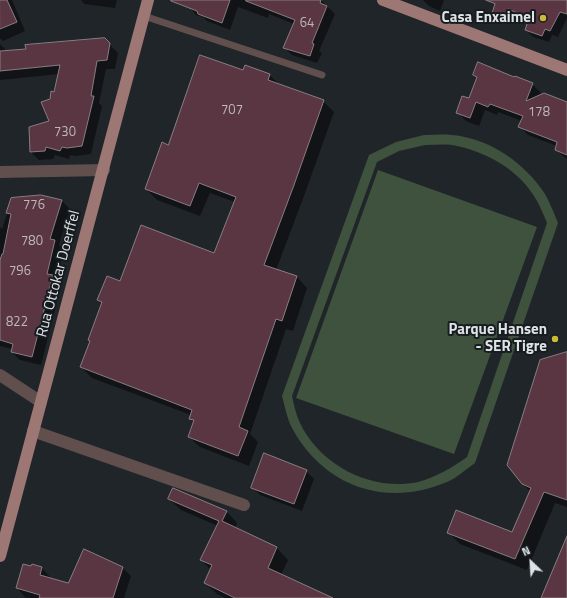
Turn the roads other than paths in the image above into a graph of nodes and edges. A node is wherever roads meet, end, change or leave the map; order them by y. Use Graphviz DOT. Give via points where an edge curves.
graph roads {
  1 [pos="148,0"];
  2 [pos="383,0"];
  3 [pos="144,16"];
  4 [pos="567,70"];
  5 [pos="322,75"];
  6 [pos="104,170"];
  7 [pos="0,172"];
  8 [pos="0,375"];
  9 [pos="41,402"];
  10 [pos="33,431"];
  11 [pos="244,505"];
  12 [pos="0,556"];
  1 -- 3 [label="main road, Rua Ottokar Doerffel"];
  2 -- 4 [label="main road"];
  3 -- 5 [label="lane"];
  3 -- 6 [label="main road, Rua Ottokar Doerffel"];
  6 -- 7 [label="street"];
  6 -- 9 [label="main road, Rua Ottokar Doerffel"];
  8 -- 9 [label="street"];
  9 -- 10 [label="main road, Rua Ottokar Doerffel"];
  10 -- 11 [label="street"];
  10 -- 12 [label="main road, Rua Ottokar Doerffel"];
}
